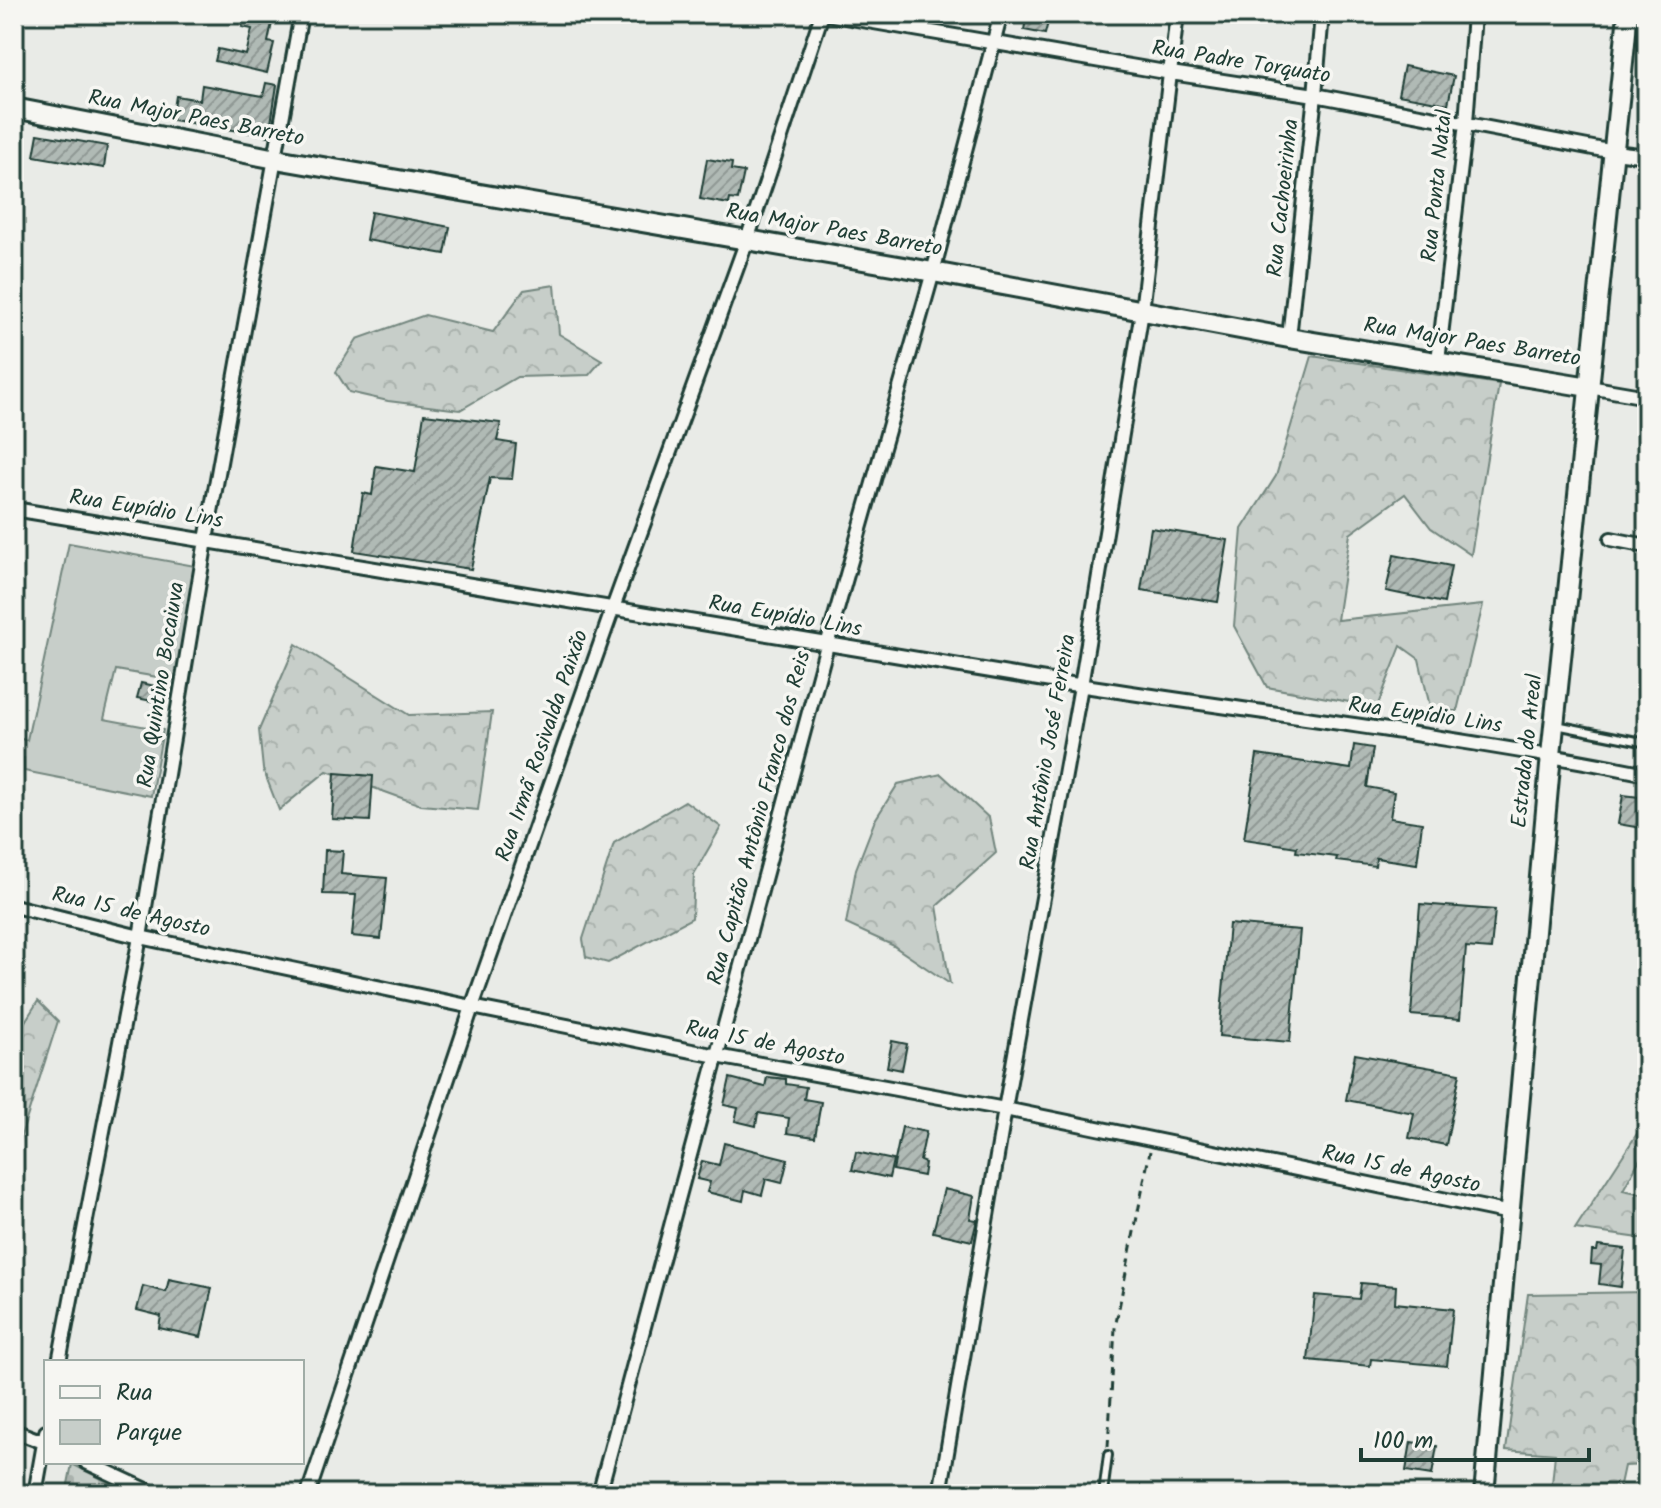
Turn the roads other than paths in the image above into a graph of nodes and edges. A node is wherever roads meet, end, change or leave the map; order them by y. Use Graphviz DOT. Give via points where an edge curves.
graph roads {
  1 [pos="301,14"];
  2 [pos="824,14"];
  3 [pos="1001,14"];
  4 [pos="1177,14"];
  5 [pos="1322,14"];
  6 [pos="1474,14"];
  7 [pos="1628,14"];
  8 [pos="992,42"];
  9 [pos="1171,73"];
  10 [pos="1315,95"];
  11 [pos="14,108"];
  12 [pos="1466,123"];
  13 [pos="1614,152"];
  14 [pos="1647,156"];
  15 [pos="276,159"];
  16 [pos="747,240"];
  17 [pos="933,272"];
  18 [pos="1142,311"];
  19 [pos="1289,338"];
  20 [pos="1438,361"];
  21 [pos="1589,387"];
  22 [pos="1647,397"];
  23 [pos="14,509"];
  24 [pos="1611,539"];
  25 [pos="206,540"];
  26 [pos="1647,546"];
  27 [pos="613,608"];
  28 [pos="827,645"];
  29 [pos="1081,686"];
  30 [pos="1554,724"];
  31 [pos="1647,743"];
  32 [pos="1551,755"];
  33 [pos="1647,774"];
  34 [pos="14,906"];
  35 [pos="140,937"];
  36 [pos="472,1007"];
  37 [pos="717,1056"];
  38 [pos="1005,1109"];
  39 [pos="1510,1213"];
  40 [pos="59,1360"];
  41 [pos="14,1431"];
  42 [pos="44,1439"];
  43 [pos="44,1444"];
  44 [pos="1108,1455"];
  45 [pos="90,1464"];
  46 [pos="35,1494"];
  47 [pos="155,1494"];
  48 [pos="308,1494"];
  49 [pos="599,1494"];
  50 [pos="940,1494"];
  51 [pos="1103,1494"];
  52 [pos="1484,1494"];
  1 -- 15 [label="street, Rua Quintino Bocaiuva"];
  2 -- 8 [label="street, Rua Padre Torquato"];
  2 -- 16 [label="street, Rua Irmã Rosivalda Paixão"];
  3 -- 8 [label="street, Rua Capitão Antônio Franco dos Reis"];
  4 -- 9 [label="street, Rua Antônio José Ferreira"];
  5 -- 10 [label="street, Rua Cachoeirinha"];
  6 -- 12 [label="street, Rua Ponta Natal"];
  7 -- 13 [label="street, Estrada do Areal"];
  8 -- 9 [label="street, Rua Padre Torquato"];
  8 -- 17 [label="street, Rua Capitão Antônio Franco dos Reis"];
  9 -- 10 [label="street, Rua Padre Torquato"];
  9 -- 18 [label="street, Rua Antônio José Ferreira"];
  10 -- 12 [label="street, Rua Padre Torquato"];
  10 -- 19 [label="street, Rua Cachoeirinha"];
  11 -- 15 [label="street, Rua Major Paes Barreto"];
  12 -- 13 [label="street, Rua Padre Torquato"];
  12 -- 20 [label="street, Rua Ponta Natal"];
  13 -- 14 [label="street, Rua Padre Torquato"];
  13 -- 21 [label="street, Estrada do Areal"];
  15 -- 16 [label="street, Rua Major Paes Barreto"];
  15 -- 25 [label="street, Rua Quintino Bocaiuva"];
  16 -- 17 [label="street, Rua Major Paes Barreto"];
  16 -- 27 [label="street, Rua Irmã Rosivalda Paixão"];
  17 -- 18 [label="street, Rua Major Paes Barreto"];
  17 -- 28 [label="street, Rua Capitão Antônio Franco dos Reis"];
  18 -- 19 [label="street, Rua Major Paes Barreto"];
  18 -- 29 [label="street, Rua Antônio José Ferreira"];
  19 -- 20 [label="street, Rua Major Paes Barreto"];
  20 -- 21 [label="street, Rua Major Paes Barreto"];
  21 -- 22 [label="street, Rua Major Paes Barreto"];
  21 -- 30 [label="street, Estrada do Areal"];
  23 -- 25 [label="street, Rua Eupídio Lins"];
  24 -- 26 [label="street"];
  25 -- 27 [label="street, Rua Eupídio Lins"];
  25 -- 35 [label="street, Rua Quintino Bocaiuva"];
  27 -- 28 [label="street, Rua Eupídio Lins"];
  27 -- 36 [label="street, Rua Irmã Rosivalda Paixão"];
  28 -- 29 [label="street, Rua Eupídio Lins"];
  28 -- 37 [label="street, Rua Capitão Antônio Franco dos Reis"];
  29 -- 32 [label="street, Rua Eupídio Lins"];
  29 -- 38 [label="street, Rua Antônio José Ferreira"];
  30 -- 31 [label="lane"];
  30 -- 32 [label="street, Estrada do Areal"];
  32 -- 33 [label="street, Rua Eupídio Lins"];
  32 -- 39 [label="street, Estrada do Areal"];
  34 -- 35 [label="street, Rua 15 de Agosto"];
  35 -- 36 [label="street, Rua 15 de Agosto"];
  35 -- 40 [label="street, Rua Quintino Bocaiuva"];
  36 -- 37 [label="street, Rua 15 de Agosto"];
  36 -- 48 [label="street, Rua Irmã Rosivalda Paixão"];
  37 -- 38 [label="street, Rua 15 de Agosto"];
  37 -- 49 [label="street, Rua Capitão Antônio Franco dos Reis"];
  38 -- 39 [label="street, Rua 15 de Agosto"];
  38 -- 50 [label="street, Rua Antônio José Ferreira"];
  39 -- 52 [label="street, Estrada do Areal"];
  41 -- 42 [label="street"];
  43 -- 46 [label="street"];
  44 -- 51 [label="lane"];
  45 -- 47 [label="street"];
}
